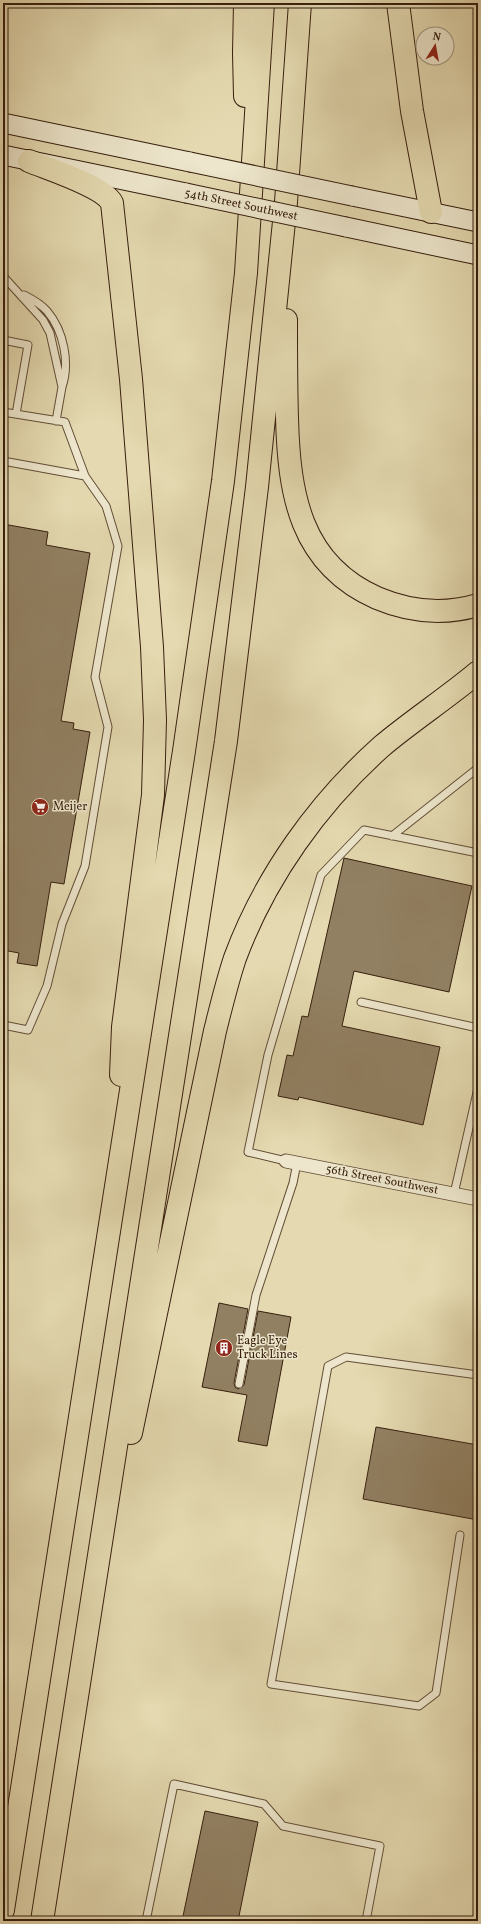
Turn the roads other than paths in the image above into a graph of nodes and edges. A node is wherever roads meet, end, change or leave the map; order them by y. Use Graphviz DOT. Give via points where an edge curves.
graph roads {
  1 [pos="245,3"];
  2 [pos="263,3"];
  3 [pos="300,3"];
  4 [pos="398,3"];
  5 [pos="3,123"];
  6 [pos="3,155"];
  7 [pos="29,161"];
  8 [pos="286,202"];
  9 [pos="431,212"];
  10 [pos="478,222"];
  11 [pos="478,255"];
  12 [pos="246,274"];
  13 [pos="3,276"];
  14 [pos="17,290"];
  15 [pos="3,340"];
  16 [pos="62,388"];
  17 [pos="3,412"];
  18 [pos="16,414"];
  19 [pos="56,421"];
  20 [pos="3,461"];
  21 [pos="85,476"];
  22 [pos="478,605"];
  23 [pos="478,672"];
  24 [pos="478,768"];
  25 [pos="392,836"];
  26 [pos="478,853"];
  27 [pos="361,1002"];
  28 [pos="3,1025"];
  29 [pos="478,1028"];
  30 [pos="478,1088"];
  31 [pos="120,1158"];
  32 [pos="292,1162"];
  33 [pos="454,1194"];
  34 [pos="478,1199"];
  35 [pos="478,1375"];
  36 [pos="239,1384"];
  37 [pos="460,1535"];
  38 [pos="91,1609"];
  39 [pos="21,1794"];
  40 [pos="3,1866"];
  41 [pos="3,1910"];
  42 [pos="42,1921"];
  43 [pos="146,1921"];
  44 [pos="366,1921"];
  1 -- 12 [label="highway"];
  2 -- 12 [label="highway"];
  3 -- 8 [label="highway"];
  4 -- 9 [label="highway" via="412,110"];
  5 -- 9 [label="main road, bridge"];
  6 -- 7 [label="main road, 54th Street Southwest"];
  7 -- 11 [label="main road, 54th Street Southwest, bridge"];
  7 -- 31 [label="highway" via="94,188 112,203 131,379 152,647 155,739 149,828 123,1027"];
  8 -- 22 [label="highway" via="287,442 301,522 318,552 340,576 366,593 416,610 439,612"];
  8 -- 38 [label="highway" via="226,741"];
  9 -- 10 [label="main road"];
  12 -- 31 [label="highway" via="223,481 206,605"];
  13 -- 14 [label="lane"];
  14 -- 16 [label="lane" via="47,326"];
  14 -- 16 [label="lane" via="41,305 58,329 67,360"];
  15 -- 18 [label="lane" via="28,345"];
  16 -- 19 [label="lane"];
  17 -- 18 [label="lane"];
  18 -- 19 [label="lane"];
  19 -- 21 [label="lane" via="65,422"];
  20 -- 21 [label="lane"];
  21 -- 28 [label="lane" via="106,506 118,546 95,677 108,727 85,866 62,924 47,986 28,1030"];
  23 -- 38 [label="highway" via="381,747 330,798 277,873 243,938 228,980 215,1031 135,1415"];
  24 -- 25 [label="lane"];
  25 -- 26 [label="lane"];
  25 -- 32 [label="lane" via="364,830 321,875 268,1054 248,1152"];
  27 -- 29 [label="lane"];
  30 -- 33 [label="lane"];
  31 -- 39 [label="highway"];
  32 -- 33 [label="street, 56th Street Southwest"];
  32 -- 36 [label="lane" via="293,1184 256,1295"];
  33 -- 34 [label="street, 56th Street Southwest"];
  35 -- 37 [label="lane" via="346,1357 328,1366 271,1684 419,1706 436,1693"];
  38 -- 42 [label="highway"];
  39 -- 40 [label="highway"];
  39 -- 41 [label="highway"];
  43 -- 44 [label="lane" via="174,1784 264,1804 283,1826 380,1846"];
}
